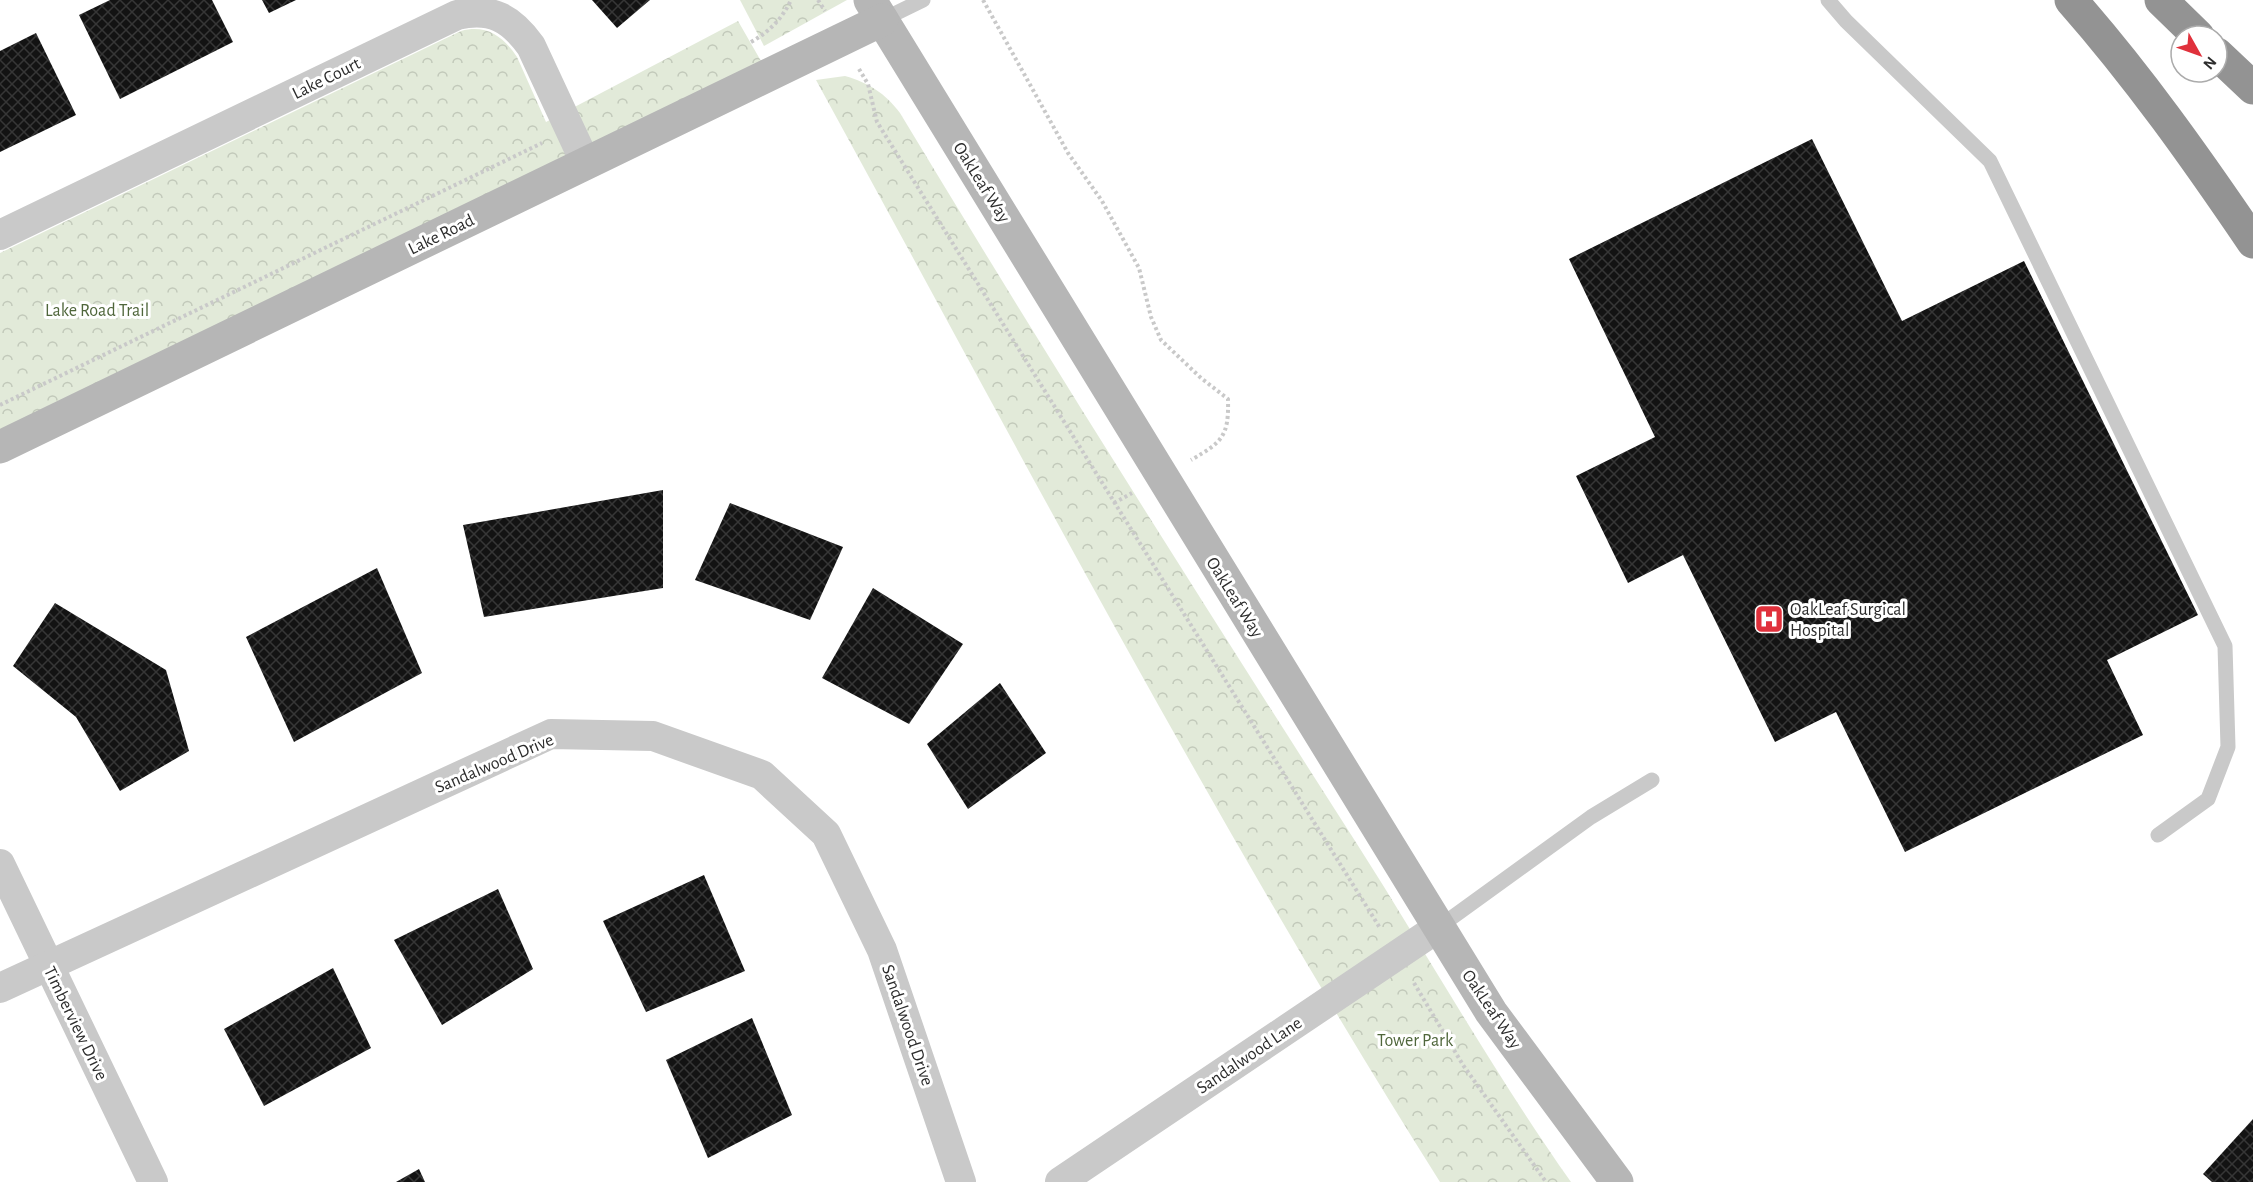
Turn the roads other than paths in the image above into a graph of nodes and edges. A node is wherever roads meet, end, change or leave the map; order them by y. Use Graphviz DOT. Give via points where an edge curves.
graph roads {
  1 [pos="923,0"];
  2 [pos="1828,0"];
  3 [pos="2071,0"];
  4 [pos="2161,0"];
  5 [pos="876,10"];
  6 [pos="2186,24"];
  7 [pos="2229,65"];
  8 [pos="2253,88"];
  9 [pos="586,164"];
  10 [pos="0,235"];
  11 [pos="2253,242"];
  12 [pos="0,447"];
  13 [pos="1652,780"];
  14 [pos="2158,835"];
  15 [pos="0,864"];
  16 [pos="1439,927"];
  17 [pos="49,966"];
  18 [pos="0,988"];
  19 [pos="153,1182"];
  20 [pos="961,1182"];
  21 [pos="1060,1182"];
  22 [pos="1617,1182"];
  1 -- 5 [label="lane"];
  2 -- 14 [label="lane" via="1989,160 2225,646 2228,747 2208,799"];
  3 -- 11 [label="highway" via="2180,135"];
  4 -- 6 [label="highway"];
  5 -- 9 [label="street, Lake Road" via="843,39"];
  5 -- 16 [label="street, OakLeaf Way"];
  7 -- 8 [label="highway"];
  9 -- 10 [label="street, Lake Court" via="531,46 519,29 507,19 473,11 457,15"];
  9 -- 12 [label="street, Lake Road"];
  13 -- 16 [label="lane" via="1591,817"];
  15 -- 17 [label="street, Timberview Drive"];
  16 -- 21 [label="street, Sandalwood Lane"];
  16 -- 22 [label="street, OakLeaf Way" via="1491,1012"];
  17 -- 18 [label="street, Sandalwood Drive"];
  17 -- 19 [label="street, Timberview Drive"];
  17 -- 20 [label="street, Sandalwood Drive" via="551,734 653,736 762,775 825,834 882,950"];
}
